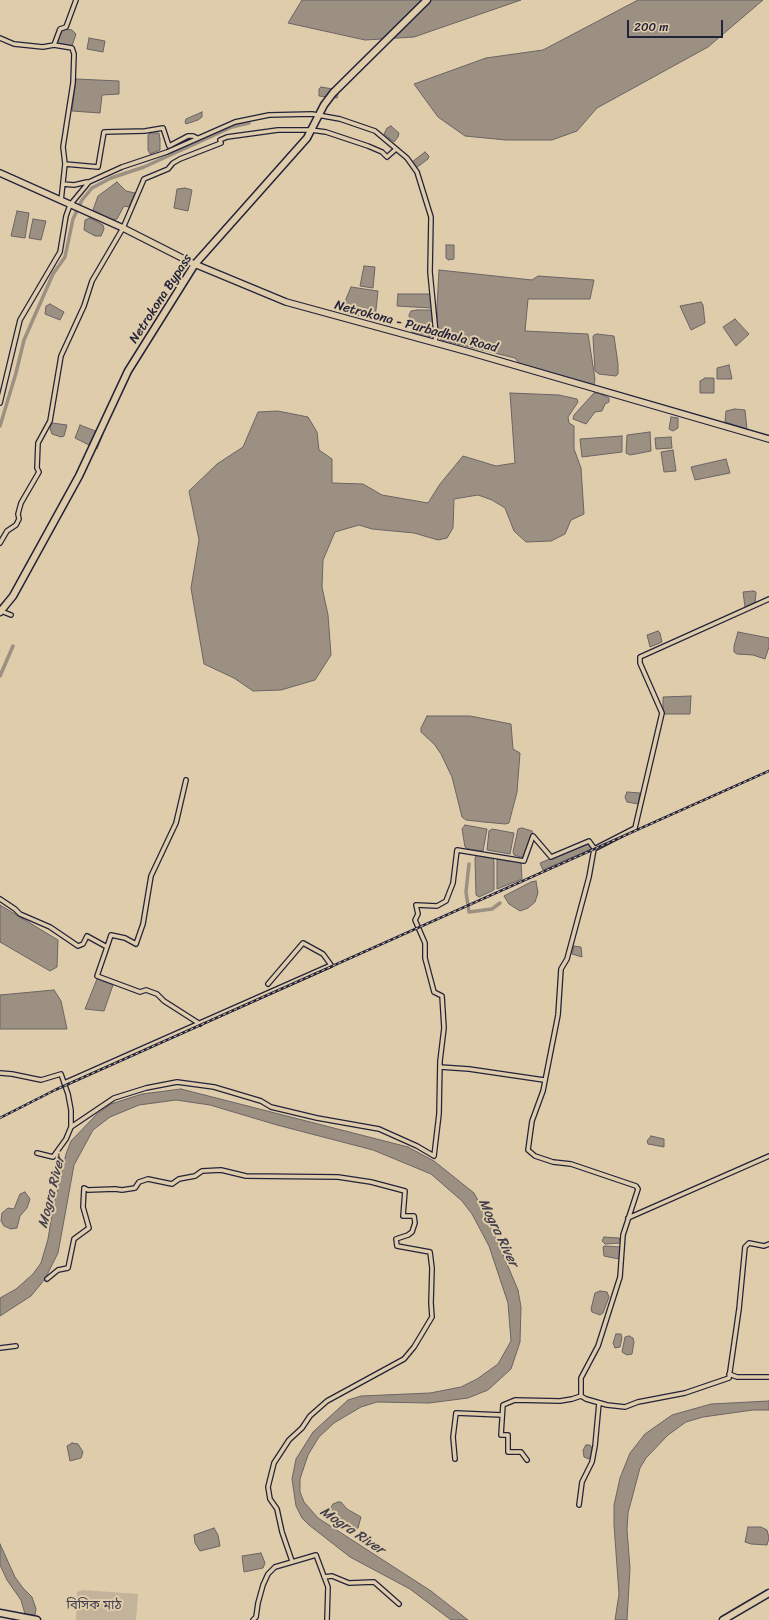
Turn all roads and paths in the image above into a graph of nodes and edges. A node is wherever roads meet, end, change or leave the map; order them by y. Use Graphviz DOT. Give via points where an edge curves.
graph roads {
  1 [pos="76,0"];
  2 [pos="427,0"];
  3 [pos="0,38"];
  4 [pos="54,45"];
  5 [pos="197,138"];
  6 [pos="396,149"];
  7 [pos="65,164"];
  8 [pos="0,173"];
  9 [pos="89,182"];
  10 [pos="63,184"];
  11 [pos="61,201"];
  12 [pos="71,206"];
  13 [pos="123,228"];
  14 [pos="195,264"];
  15 [pos="435,344"];
  16 [pos="0,403"];
  17 [pos="769,439"];
  18 [pos="0,543"];
  19 [pos="769,599"];
  20 [pos="0,611"];
  21 [pos="11,615"];
  22 [pos="186,780"];
  23 [pos="594,848"];
  24 [pos="0,899"];
  25 [pos="107,948"];
  26 [pos="268,984"];
  27 [pos="200,1024"];
  28 [pos="440,1067"];
  29 [pos="0,1073"];
  30 [pos="544,1080"];
  31 [pos="64,1083"];
  32 [pos="71,1127"];
  33 [pos="37,1153"];
  34 [pos="769,1156"];
  35 [pos="628,1218"];
  36 [pos="769,1244"];
  37 [pos="47,1279"];
  38 [pos="16,1346"];
  39 [pos="0,1348"];
  40 [pos="730,1374"];
  41 [pos="769,1377"];
  42 [pos="581,1396"];
  43 [pos="599,1403"];
  44 [pos="502,1416"];
  45 [pos="455,1459"];
  46 [pos="527,1460"];
  47 [pos="579,1505"];
  48 [pos="292,1561"];
  49 [pos="324,1576"];
  50 [pos="769,1593"];
  51 [pos="399,1604"];
  52 [pos="0,1612"];
  53 [pos="26,1619"];
  54 [pos="37,1620"];
  55 [pos="253,1620"];
  56 [pos="327,1620"];
  57 [pos="723,1620"];
  1 -- 4 [label="street" via="66,28 60,29"];
  2 -- 14 [label="main road, Netrokona Bypass" via="334,93 324,105 307,138"];
  3 -- 4 [label="street" via="14,44 43,47"];
  4 -- 7 [label="street" via="72,48 74,54 73,83 64,147"];
  5 -- 6 [label="street" via="235,122 269,115 312,114 340,119 375,131"];
  5 -- 7 [label="street" via="188,136 169,146 163,128 145,132 104,132 98,167"];
  5 -- 9 [label="street"];
  6 -- 13 [label="street" via="387,157 382,152 347,137 311,130 278,130 227,137 220,140 221,143 180,159 168,169 144,179"];
  6 -- 15 [label="street" via="407,158 417,172 431,217 430,272"];
  7 -- 10 [label="street"];
  8 -- 11 [label="main road, Netrokona - Purbadhola Road"];
  9 -- 10 [label="street"];
  9 -- 12 [label="street"];
  10 -- 11 [label="street"];
  11 -- 12 [label="main road, Netrokona - Purbadhola Road"];
  12 -- 13 [label="main road, Netrokona - Purbadhola Road"];
  12 -- 16 [label="street" via="66,216 60,252 20,320"];
  13 -- 14 [label="main road, Netrokona - Purbadhola Road"];
  13 -- 18 [label="street" via="92,281 84,306 60,356 50,421 38,442 39,472 21,502 16,525 7,531"];
  14 -- 15 [label="main road, Netrokona - Purbadhola Road" via="286,302"];
  14 -- 20 [label="main road, Netrokona Bypass" via="128,371 79,476 13,596"];
  15 -- 17 [label="main road, Netrokona - Purbadhola Road"];
  19 -- 23 [label="street" via="641,656 640,663 662,713 634,828"];
  20 -- 21 [label="street"];
  22 -- 25 [label="street" via="176,823 151,876 143,924 136,944 112,935"];
  23 -- 28 [label="street" via="589,841 551,857 533,836 524,861 457,850 453,883 446,901 436,906 416,905 418,914 415,920 425,943 425,958 434,992 442,996 444,1028"];
  23 -- 30 [label="street" via="592,868 568,956 561,970 558,1015"];
  24 -- 25 [label="street" via="20,914 50,927 78,946 83,944 87,936"];
  25 -- 27 [label="street" via="97,976 140,992 146,990 157,994"];
  26 -- 27 [label="street" via="303,943 323,954 331,966"];
  27 -- 31 [label="street"];
  28 -- 30 [label="street"];
  28 -- 32 [label="street" via="439,1114 434,1156 379,1129 271,1107 261,1101 214,1087 177,1082 114,1098"];
  29 -- 31 [label="street" via="41,1080 61,1074"];
  30 -- 35 [label="street" via="543,1091 532,1121 528,1150 534,1156 571,1164 636,1186 638,1189"];
  31 -- 32 [label="street" via="71,1110"];
  32 -- 33 [label="street" via="53,1157"];
  34 -- 35 [label="street"];
  35 -- 42 [label="street" via="623,1235 620,1277 598,1346 581,1378"];
  36 -- 40 [label="street" via="764,1246 749,1243 745,1247"];
  37 -- 48 [label="street" via="58,1270 68,1268 74,1239 88,1228 83,1207 84,1188 122,1190 135,1188 139,1182 148,1179 172,1184 202,1171 221,1170 246,1176 338,1177 405,1191 404,1216 414,1216 415,1223 412,1232 396,1239 397,1246 430,1252 432,1317 404,1359 327,1401 289,1440 274,1463 268,1487 270,1500 277,1509"];
  38 -- 39 [label="street"];
  40 -- 41 [label="street" via="737,1377"];
  40 -- 43 [label="street" via="726,1380 685,1394 638,1402 625,1407"];
  42 -- 43 [label="street"];
  42 -- 44 [label="street" via="560,1401 515,1400 503,1405"];
  43 -- 47 [label="street" via="592,1462 582,1482"];
  44 -- 45 [label="street" via="456,1413 453,1438"];
  44 -- 46 [label="street" via="501,1435 508,1435 508,1452 521,1452"];
  48 -- 49 [label="street" via="316,1555"];
  48 -- 55 [label="street" via="275,1567 268,1574"];
  49 -- 51 [label="street" via="332,1576 349,1583 374,1582"];
  49 -- 56 [label="street" via="328,1597"];
  50 -- 57 [label="main road"];
  52 -- 53 [label="main road"];
  53 -- 54 [label="main road"];
}
